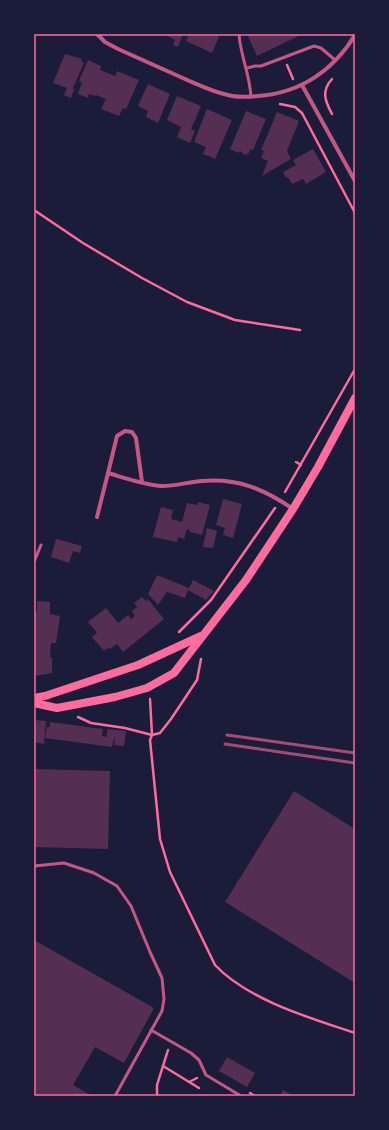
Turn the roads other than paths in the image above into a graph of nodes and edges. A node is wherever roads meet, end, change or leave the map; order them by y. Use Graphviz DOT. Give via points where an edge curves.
graph roads {
  1 [pos="97,34"];
  2 [pos="239,34"];
  3 [pos="355,35"];
  4 [pos="335,60"];
  5 [pos="247,68"];
  6 [pos="302,85"];
  7 [pos="251,97"];
  8 [pos="354,178"];
  9 [pos="355,398"];
  10 [pos="108,473"];
  11 [pos="142,482"];
  12 [pos="293,509"];
  13 [pos="97,517"];
  14 [pos="40,545"];
  15 [pos="34,562"];
  16 [pos="204,634"];
  17 [pos="34,698"];
  18 [pos="34,703"];
  19 [pos="34,866"];
  20 [pos="151,1030"];
  21 [pos="115,1096"];
  22 [pos="241,1096"];
  1 -- 7 [label="street" via="118,49 213,91"];
  2 -- 5 [label="lane"];
  3 -- 4 [label="street"];
  4 -- 5 [label="lane" via="321,48 314,46 261,66"];
  4 -- 6 [label="street"];
  5 -- 7 [label="lane"];
  6 -- 7 [label="street" via="279,94"];
  6 -- 8 [label="street"];
  9 -- 12 [label="main road"];
  10 -- 11 [label="street"];
  10 -- 11 [label="street" via="117,436 126,431 132,432 136,438"];
  10 -- 13 [label="street"];
  11 -- 12 [label="street" via="162,486 211,480 233,481 258,488"];
  12 -- 16 [label="main road" via="246,580"];
  14 -- 15 [label="lane"];
  16 -- 17 [label="main road" via="138,665"];
  16 -- 18 [label="main road" via="174,673 147,688 57,708"];
  19 -- 20 [label="lane" via="64,863 94,872 117,886 131,906 162,978 162,1011"];
  20 -- 21 [label="lane"];
  20 -- 22 [label="lane" via="196,1057 208,1076"];
}
